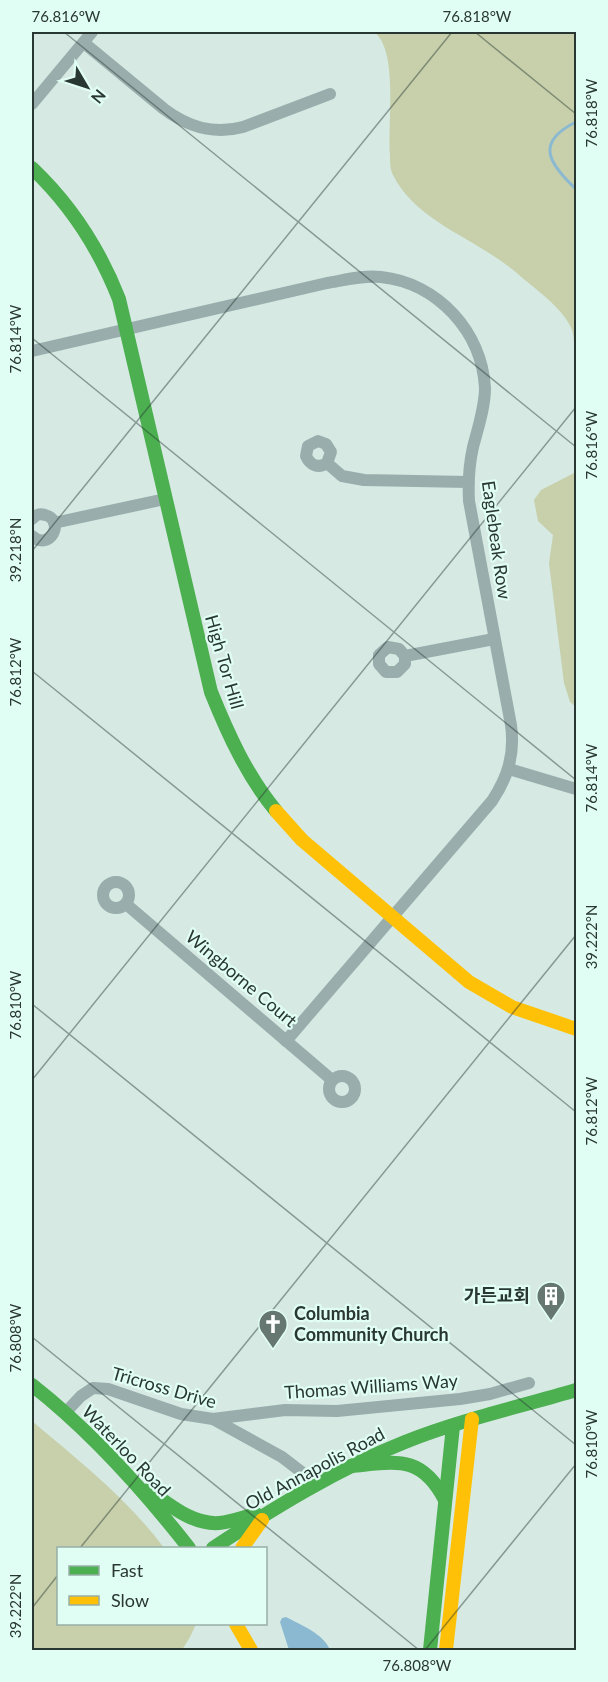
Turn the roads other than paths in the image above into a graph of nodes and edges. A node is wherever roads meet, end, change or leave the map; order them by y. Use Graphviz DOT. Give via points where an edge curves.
graph roads {
  1 [pos="92,32"];
  2 [pos="84,43"];
  3 [pos="330,94"];
  4 [pos="32,104"];
  5 [pos="32,168"];
  6 [pos="127,330"];
  7 [pos="32,351"];
  8 [pos="327,463"];
  9 [pos="468,482"];
  10 [pos="165,499"];
  11 [pos="32,519"];
  12 [pos="54,523"];
  13 [pos="32,536"];
  14 [pos="494,639"];
  15 [pos="405,656"];
  16 [pos="509,769"];
  17 [pos="576,789"];
  18 [pos="126,904"];
  19 [pos="391,918"];
  20 [pos="576,1029"];
  21 [pos="286,1041"];
  22 [pos="332,1080"];
  23 [pos="529,1383"];
  24 [pos="32,1385"];
  25 [pos="576,1390"];
  26 [pos="65,1413"];
  27 [pos="213,1419"];
  28 [pos="472,1419"];
  29 [pos="453,1426"];
  30 [pos="351,1466"];
  31 [pos="131,1479"];
  32 [pos="317,1484"];
  33 [pos="445,1500"];
  34 [pos="269,1510"];
  35 [pos="188,1547"];
  36 [pos="214,1547"];
  37 [pos="243,1547"];
  38 [pos="237,1625"];
  39 [pos="245,1625"];
  40 [pos="251,1650"];
  41 [pos="430,1650"];
  42 [pos="446,1650"];
  1 -- 2 [label="street"];
  2 -- 3 [label="street" via="170,114 206,129 243,127"];
  2 -- 4 [label="street"];
  5 -- 6 [label="main road, High Tor Hill" via="87,230 111,276"];
  6 -- 7 [label="street, Eaglebeak Row"];
  6 -- 9 [label="street, Eaglebeak Row" via="349,279 396,279 424,290 462,323 472,338 483,370 485,390"];
  6 -- 10 [label="main road, High Tor Hill"];
  8 -- 9 [label="street" via="342,476 364,480"];
  9 -- 14 [label="street, Eaglebeak Row"];
  10 -- 12 [label="street"];
  10 -- 19 [label="main road, High Tor Hill" via="211,692 233,745 262,794 283,820"];
  11 -- 12 [label="street" via="47,515"];
  12 -- 13 [label="street" via="54,533 46,540"];
  14 -- 15 [label="street"];
  14 -- 16 [label="street, Eaglebeak Row" via="513,738"];
  16 -- 17 [label="street"];
  16 -- 19 [label="street, Eaglebeak Row" via="492,801"];
  18 -- 21 [label="street, Wingborne Court"];
  19 -- 20 [label="main road, High Tor Hill" via="474,987 521,1012"];
  19 -- 21 [label="street, Eaglebeak Row"];
  21 -- 22 [label="street, Wingborne Court"];
  23 -- 27 [label="street, Thomas Williams Way" via="460,1399 337,1411 285,1410"];
  24 -- 26 [label="main road, Waterloo Road"];
  25 -- 28 [label="main road, Old Annapolis Road"];
  26 -- 27 [label="street, Tricross Drive" via="87,1391 100,1388 181,1414"];
  26 -- 31 [label="main road, Waterloo Road"];
  27 -- 32 [label="street, Tricross Drive" via="282,1457"];
  28 -- 29 [label="main road, Old Annapolis Road"];
  28 -- 42 [label="main road"];
  29 -- 30 [label="main road, Old Annapolis Road"];
  29 -- 33 [label="main road"];
  30 -- 32 [label="main road, Old Annapolis Road"];
  30 -- 33 [label="main road" via="405,1462 419,1466 440,1487"];
  31 -- 34 [label="main road" via="185,1514 207,1523"];
  31 -- 35 [label="main road, Waterloo Road"];
  32 -- 34 [label="main road, Old Annapolis Road"];
  33 -- 41 [label="main road"];
  34 -- 36 [label="main road, Old Annapolis Road"];
  34 -- 37 [label="main road"];
  38 -- 40 [label="main road"];
  39 -- 40 [label="main road"];
}
